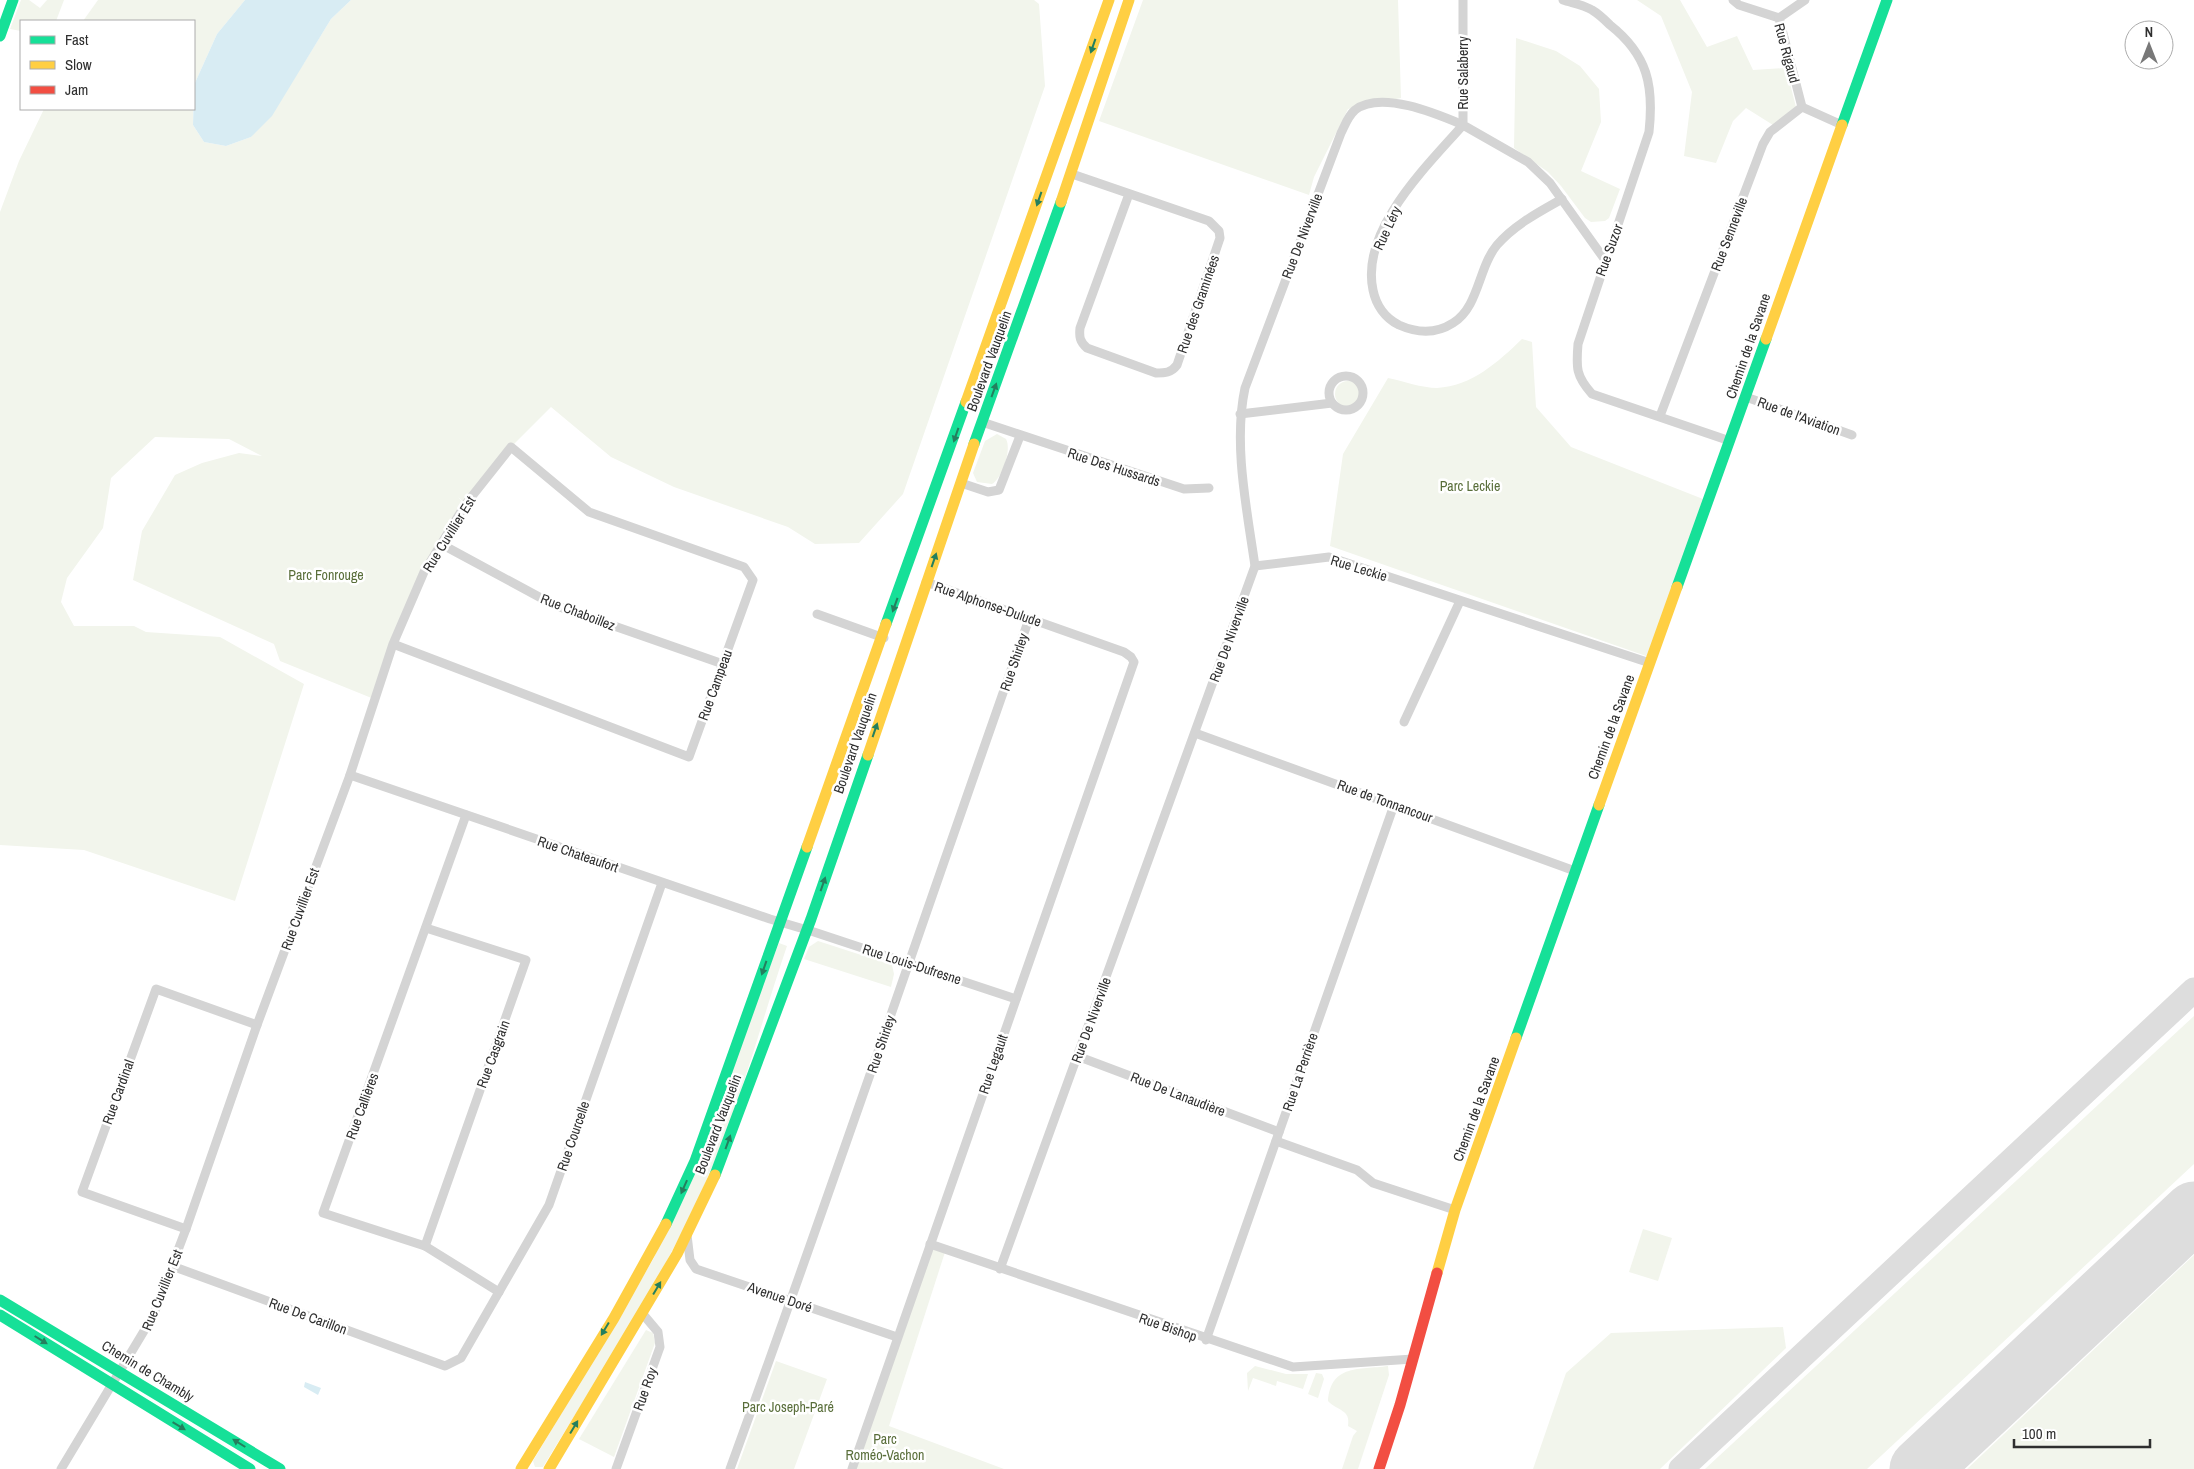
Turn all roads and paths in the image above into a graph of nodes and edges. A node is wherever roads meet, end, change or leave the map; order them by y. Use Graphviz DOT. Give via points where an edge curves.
graph roads {
  1 [pos="13,0"];
  2 [pos="1109,0"];
  3 [pos="1129,0"];
  4 [pos="1463,0"];
  5 [pos="1563,0"];
  6 [pos="1733,0"];
  7 [pos="1805,0"];
  8 [pos="1887,0"];
  9 [pos="4,12"];
  10 [pos="1779,18"];
  11 [pos="0,36"];
  12 [pos="1802,107"];
  13 [pos="1842,125"];
  14 [pos="1463,126"];
  15 [pos="1072,174"];
  16 [pos="1129,194"];
  17 [pos="1562,199"];
  18 [pos="1605,260"];
  19 [pos="1746,397"];
  20 [pos="1332,403"];
  21 [pos="1240,414"];
  22 [pos="1660,416"];
  23 [pos="982,422"];
  24 [pos="1852,435"];
  25 [pos="1020,436"];
  26 [pos="1730,441"];
  27 [pos="512,447"];
  28 [pos="961,483"];
  29 [pos="1209,488"];
  30 [pos="441,544"];
  31 [pos="1255,566"];
  32 [pos="926,582"];
  33 [pos="1460,601"];
  34 [pos="816,614"];
  35 [pos="1029,619"];
  36 [pos="884,638"];
  37 [pos="393,644"];
  38 [pos="1133,659"];
  39 [pos="1650,663"];
  40 [pos="723,664"];
  41 [pos="1404,722"];
  42 [pos="1195,733"];
  43 [pos="350,775"];
  44 [pos="1394,805"];
  45 [pos="466,815"];
  46 [pos="1575,870"];
  47 [pos="662,883"];
  48 [pos="780,922"];
  49 [pos="426,928"];
  50 [pos="807,930"];
  51 [pos="907,963"];
  52 [pos="1016,999"];
  53 [pos="257,1024"];
  54 [pos="1077,1056"];
  55 [pos="1278,1136"];
  56 [pos="1455,1210"];
  57 [pos="186,1230"];
  58 [pos="687,1235"];
  59 [pos="930,1244"];
  60 [pos="424,1246"];
  61 [pos="172,1266"];
  62 [pos="1000,1269"];
  63 [pos="499,1292"];
  64 [pos="0,1300"];
  65 [pos="790,1300"];
  66 [pos="642,1313"];
  67 [pos="0,1314"];
  68 [pos="897,1337"];
  69 [pos="1206,1340"];
  70 [pos="1413,1359"];
  71 [pos="445,1366"];
  72 [pos="121,1372"];
  73 [pos="112,1385"];
  74 [pos="61,1469"];
  75 [pos="250,1469"];
  76 [pos="280,1469"];
  77 [pos="522,1469"];
  78 [pos="549,1469"];
  79 [pos="616,1469"];
  80 [pos="730,1469"];
  81 [pos="852,1469"];
  82 [pos="1379,1469"];
  1 -- 9 [label="street"];
  2 -- 36 [label="street, Boulevard Vauquelin, one-way"];
  3 -- 15 [label="street, Boulevard Vauquelin"];
  4 -- 14 [label="street, Rue Salaberry"];
  5 -- 18 [label="street, Rue Suzor" via="1592,10 1618,31 1639,54 1650,89 1649,132"];
  6 -- 10 [label="street, Rue Rigaud" via="1738,6"];
  7 -- 10 [label="street"];
  8 -- 13 [label="street, Chemin de la Savane"];
  9 -- 11 [label="street"];
  10 -- 12 [label="street, Rue Rigaud"];
  12 -- 13 [label="street"];
  12 -- 22 [label="street, Rue Senneville" via="1770,132 1763,144"];
  13 -- 19 [label="street, Chemin de la Savane"];
  14 -- 17 [label="street, Rue Salaberry" via="1528,162 1550,182"];
  14 -- 17 [label="street, Rue Léry" via="1396,206 1372,260 1374,298 1382,311 1397,324 1428,332 1453,324 1463,316 1486,262 1497,246 1511,231"];
  14 -- 21 [label="street, Rue De Niverville" via="1397,103 1367,105 1356,109 1349,118 1245,388"];
  15 -- 16 [label="street, Rue des Graminées"];
  23 -- 15 [label="street, Boulevard Vauquelin, one-way"];
  16 -- 16 [label="street, Rue des Graminées" via="1209,221 1219,231 1220,238 1176,364 1173,370 1164,373 1087,348 1081,342 1080,328"];
  17 -- 18 [label="street, Rue Salaberry"];
  18 -- 22 [label="street, Rue Suzor" via="1578,344 1576,366 1582,382 1592,394"];
  19 -- 24 [label="street, Rue de l'Aviation"];
  19 -- 26 [label="street, Chemin de la Savane"];
  20 -- 21 [label="street"];
  21 -- 31 [label="street, Rue De Niverville"];
  22 -- 26 [label="street, Rue Suzor"];
  23 -- 25 [label="street, Rue Des Hussards"];
  23 -- 28 [label="street, Boulevard Vauquelin"];
  25 -- 28 [label="street" via="999,490 988,492"];
  25 -- 29 [label="street, Rue Des Hussards" via="1184,489"];
  26 -- 39 [label="street, Chemin de la Savane"];
  27 -- 30 [label="street, Rue Cuvillier Est" via="465,505"];
  27 -- 40 [label="street, Rue Campeau" via="589,512 744,567 753,580"];
  32 -- 28 [label="street, Boulevard Vauquelin, one-way"];
  30 -- 37 [label="street, Rue Cuvillier Est" via="424,572"];
  30 -- 40 [label="street, Rue Chaboillez" via="554,605"];
  31 -- 33 [label="street, Rue Leckie" via="1329,557"];
  31 -- 42 [label="street, Rue De Niverville"];
  32 -- 35 [label="street, Rue Alphonse-Dulude"];
  50 -- 32 [label="street, Boulevard Vauquelin, one-way"];
  33 -- 39 [label="street, Rue Leckie"];
  33 -- 41 [label="street"];
  34 -- 36 [label="street"];
  35 -- 38 [label="street, Rue Alphonse-Dulude" via="1124,652"];
  35 -- 51 [label="street, Rue Shirley"];
  36 -- 48 [label="street, Boulevard Vauquelin"];
  37 -- 40 [label="street, Rue Campeau" via="689,757"];
  37 -- 43 [label="street, Rue Cuvillier Est"];
  38 -- 52 [label="street, Rue Legault" via="1133,667"];
  39 -- 46 [label="street, Chemin de la Savane"];
  42 -- 44 [label="street, Rue de Tonnancour"];
  42 -- 54 [label="street, Rue De Niverville"];
  43 -- 45 [label="street, Rue Chateaufort"];
  43 -- 53 [label="street, Rue Cuvillier Est"];
  44 -- 46 [label="street, Rue de Tonnancour"];
  44 -- 55 [label="street, Rue La Perrière"];
  45 -- 47 [label="street, Rue Chateaufort"];
  45 -- 49 [label="street, Rue Callières"];
  46 -- 56 [label="street, Chemin de la Savane"];
  47 -- 48 [label="street, Rue Chateaufort"];
  47 -- 63 [label="street, Rue Courcelle" via="549,1205"];
  48 -- 50 [label="street, Rue Chateaufort"];
  48 -- 77 [label="street, Boulevard Vauquelin, one-way" via="714,1112 682,1192 640,1270"];
  49 -- 60 [label="street, Rue Casgrain" via="526,960"];
  49 -- 60 [label="street, Rue Callières" via="323,1213"];
  50 -- 51 [label="street, Rue Louis-Dufresne"];
  58 -- 50 [label="street, Boulevard Vauquelin, one-way" via="716,1174"];
  51 -- 52 [label="street, Rue Louis-Dufresne"];
  51 -- 65 [label="street, Rue Shirley"];
  52 -- 59 [label="street, Rue Legault"];
  53 -- 57 [label="street, Rue Cuvillier Est"];
  53 -- 57 [label="street, Rue Cardinal" via="156,989 82,1192"];
  54 -- 55 [label="street, Rue De Lanaudière"];
  54 -- 62 [label="street, Rue De Niverville"];
  55 -- 56 [label="street, Rue De Lanaudière" via="1357,1170 1373,1183"];
  55 -- 69 [label="street, Rue La Perrière"];
  56 -- 70 [label="street, Chemin de la Savane"];
  57 -- 61 [label="street, Rue Cuvillier Est"];
  58 -- 65 [label="street, Avenue Doré" via="690,1260 696,1269"];
  66 -- 58 [label="street, Boulevard Vauquelin, one-way"];
  59 -- 62 [label="street, Rue Bishop"];
  59 -- 68 [label="street, Rue Legault"];
  60 -- 63 [label="street, Rue Callières"];
  61 -- 71 [label="street, Rue De Carillon"];
  61 -- 72 [label="street, Rue Cuvillier Est" via="153,1316"];
  62 -- 69 [label="street, Rue Bishop"];
  63 -- 71 [label="street, Rue Courcelle" via="461,1358"];
  64 -- 72 [label="street, Chemin de Chambly"];
  65 -- 68 [label="street, Avenue Doré"];
  65 -- 80 [label="street, Rue Shirley"];
  78 -- 66 [label="street, Boulevard Vauquelin, one-way"];
  66 -- 79 [label="street, Rue Roy" via="658,1332 660,1347"];
  67 -- 73 [label="street, one-way"];
  68 -- 81 [label="street, Rue Legault"];
  69 -- 70 [label="street, Rue Bishop" via="1293,1368"];
  70 -- 82 [label="street, Chemin de la Savane"];
  72 -- 73 [label="street, Rue Cuvillier Est"];
  76 -- 72 [label="street, Chemin de Chambly, one-way"];
  73 -- 74 [label="street, Rue Cuvillier Est"];
  73 -- 75 [label="street, one-way"];
}
